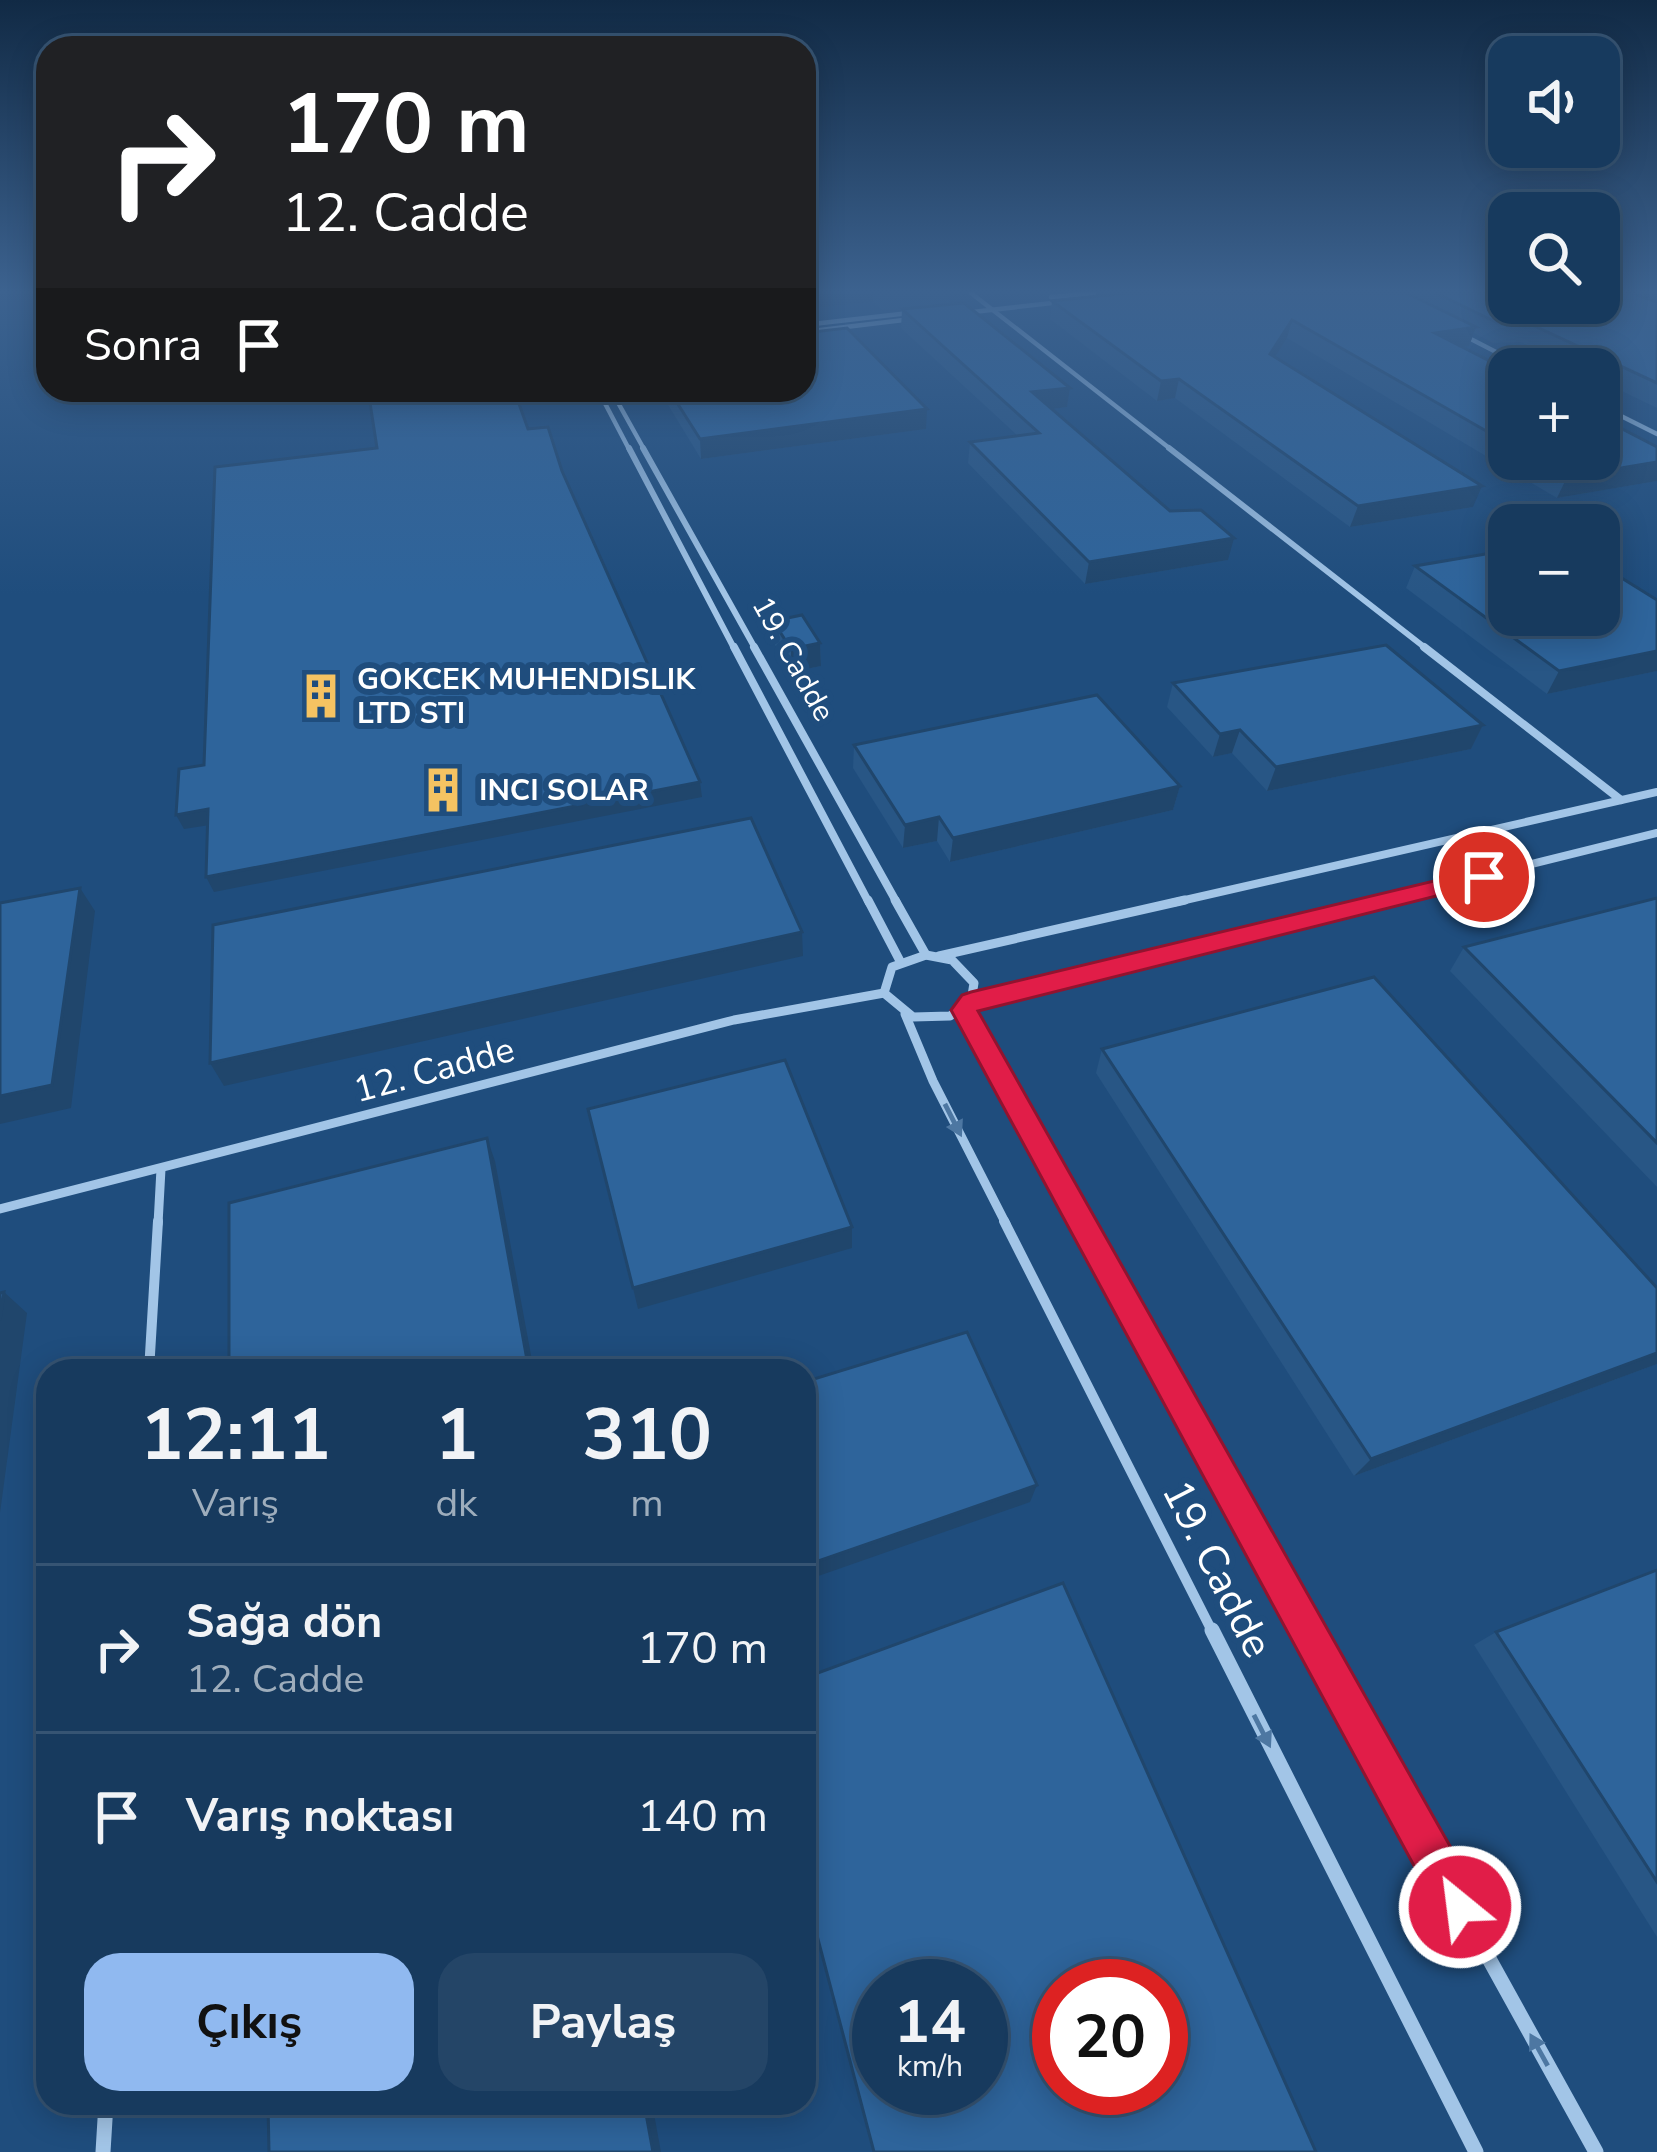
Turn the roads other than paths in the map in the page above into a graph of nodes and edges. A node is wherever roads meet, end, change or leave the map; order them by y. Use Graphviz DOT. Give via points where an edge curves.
graph roads {
  1 [pos="1101,393"];
  2 [pos="604,402"];
  3 [pos="618,402"];
  4 [pos="1620,416"];
  5 [pos="1657,434"];
  6 [pos="1657,791"];
  7 [pos="1621,800"];
  8 [pos="1657,833"];
  9 [pos="926,955"];
  10 [pos="939,956"];
  11 [pos="900,961"];
  12 [pos="884,993"];
  13 [pos="968,1006"];
  14 [pos="904,1014"];
  15 [pos="161,1169"];
  16 [pos="0,1209"];
  17 [pos="150,1359"];
  18 [pos="105,2115"];
  19 [pos="103,2152"];
  20 [pos="1476,2152"];
  21 [pos="1596,2152"];
  1 -- 7 [label="lane"];
  2 -- 11 [label="lane, 19. Cadde"];
  3 -- 9 [label="lane, 19. Cadde"];
  4 -- 5 [label="lane"];
  6 -- 7 [label="lane"];
  7 -- 10 [label="lane"];
  8 -- 13 [label="lane"];
  9 -- 10 [label="lane"];
  9 -- 11 [label="lane"];
  10 -- 13 [label="lane" via="970,974"];
  11 -- 12 [label="lane" via="886,975"];
  12 -- 14 [label="lane"];
  12 -- 15 [label="lane, 12. Cadde" via="734,1020"];
  13 -- 14 [label="lane" via="943,1019"];
  21 -- 13 [label="lane, 19. Cadde, one-way"];
  14 -- 20 [label="lane, 19. Cadde, one-way"];
  15 -- 16 [label="lane, 12. Cadde"];
  15 -- 17 [label="lane"];
  18 -- 19 [label="lane"];
}
